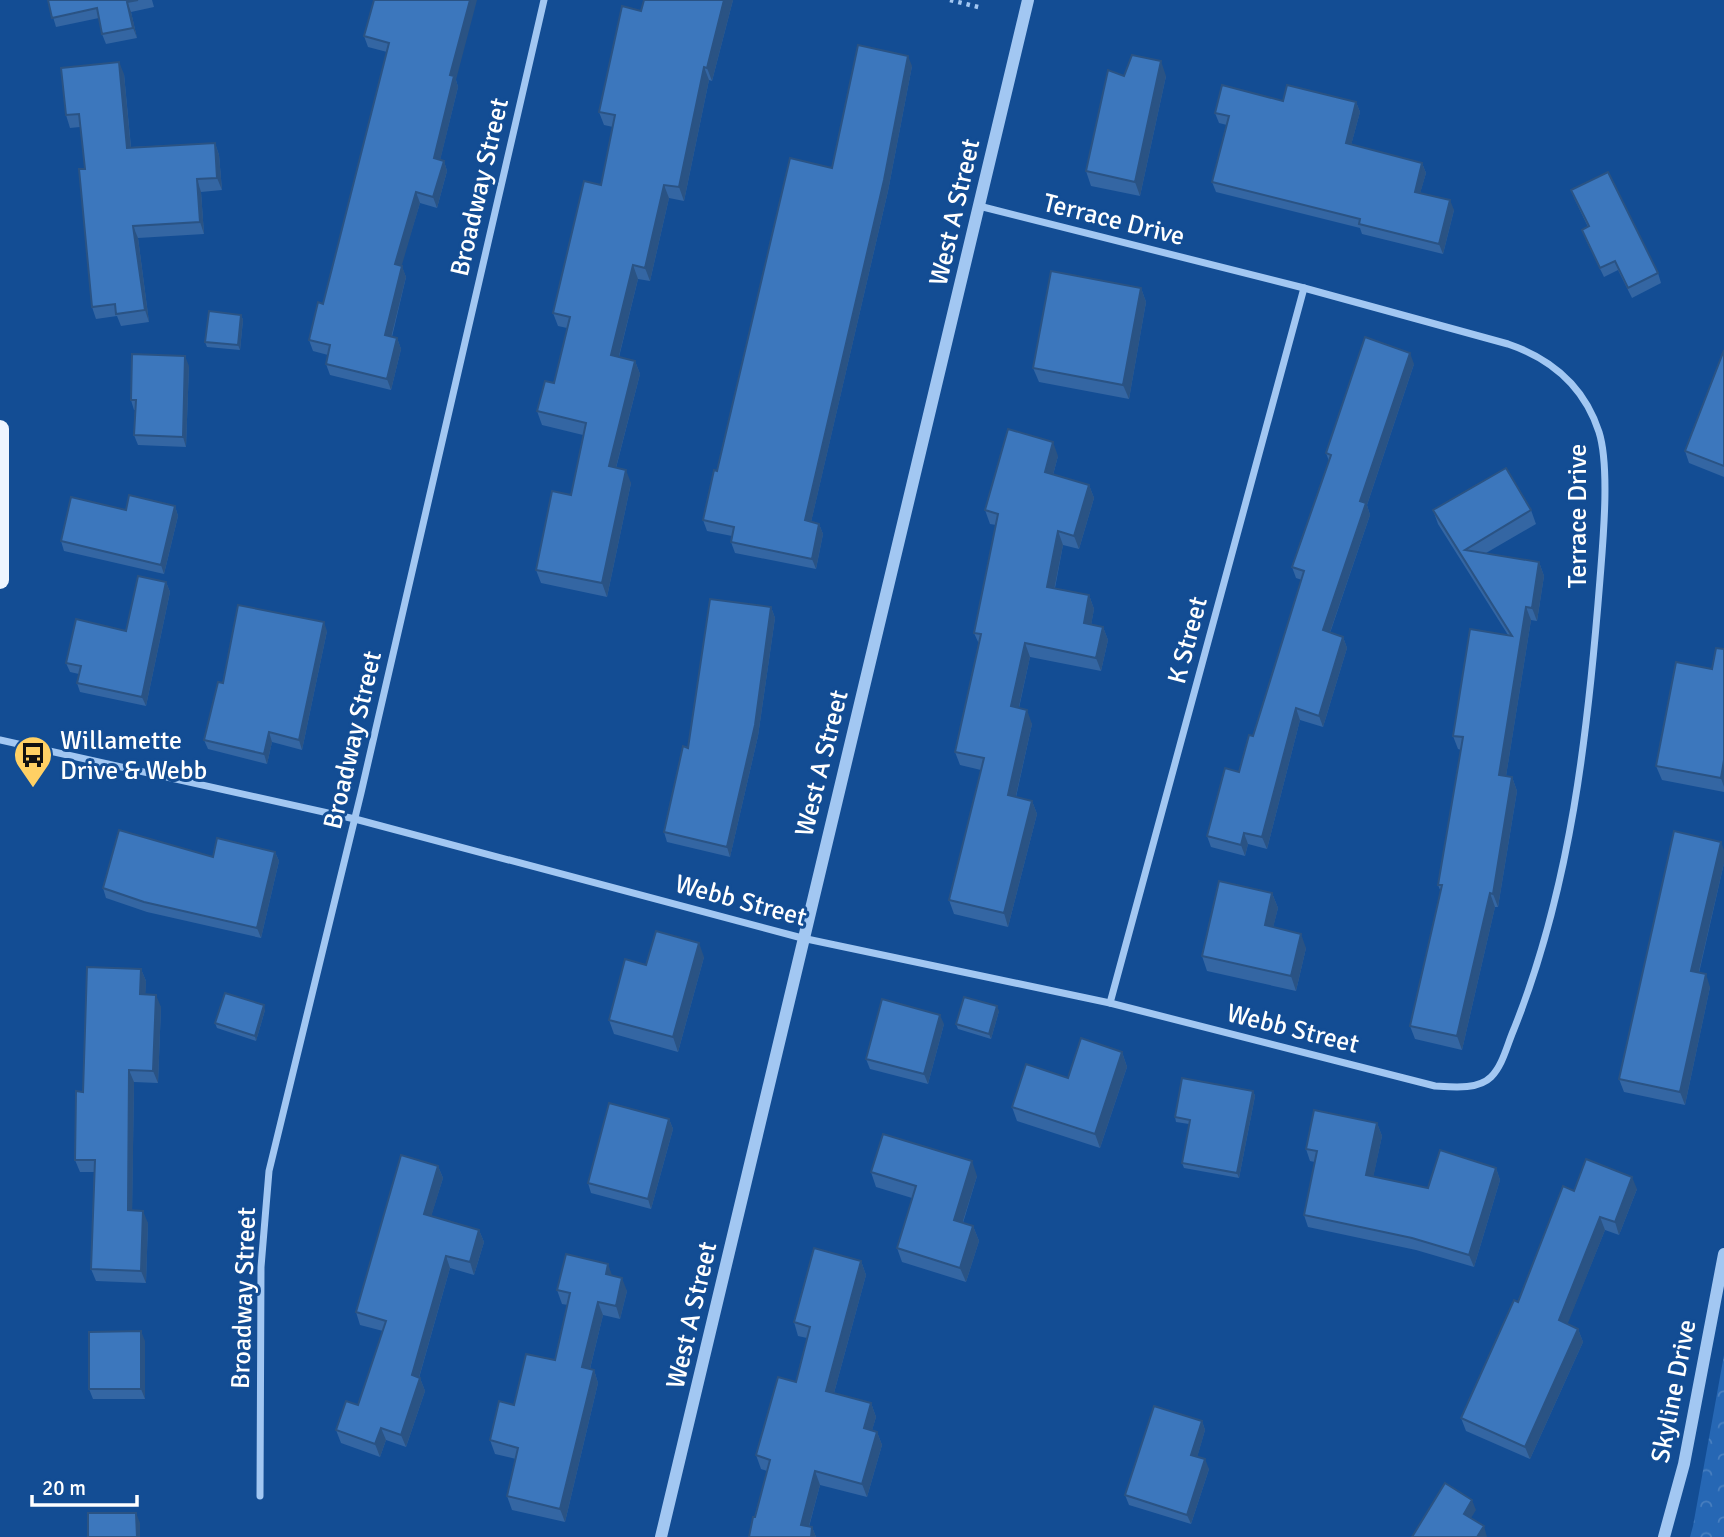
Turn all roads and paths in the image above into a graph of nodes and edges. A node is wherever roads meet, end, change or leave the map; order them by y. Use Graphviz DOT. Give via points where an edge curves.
graph roads {
  1 [pos="544,0"];
  2 [pos="950,0"];
  3 [pos="1028,0"];
  4 [pos="982,8"];
  5 [pos="979,206"];
  6 [pos="1304,288"];
  7 [pos="0,429"];
  8 [pos="0,580"];
  9 [pos="0,740"];
  10 [pos="355,819"];
  11 [pos="802,938"];
  12 [pos="1110,1003"];
  13 [pos="1474,1085"];
  14 [pos="1724,1254"];
  15 [pos="260,1496"];
  16 [pos="661,1537"];
  17 [pos="1664,1537"];
  1 -- 10 [label="street, Broadway Street"];
  2 -- 4 [label="path"];
  3 -- 5 [label="street, West A Street"];
  5 -- 6 [label="street, Terrace Drive"];
  5 -- 11 [label="street, West A Street"];
  6 -- 12 [label="street, K Street"];
  6 -- 13 [label="street, Terrace Drive" via="1531,352 1575,385 1600,434 1602,553 1568,848 1551,922 1524,1004 1498,1067 1489,1079"];
  7 -- 8 [label="main road"];
  9 -- 10 [label="street, Webb Street"];
  10 -- 11 [label="street, Webb Street"];
  10 -- 15 [label="street, Broadway Street" via="269,1171 261,1267"];
  11 -- 12 [label="street, Webb Street"];
  11 -- 16 [label="street, West A Street"];
  12 -- 13 [label="street, Webb Street" via="1435,1086"];
  14 -- 17 [label="street, Skyline Drive" via="1684,1464"];
}
